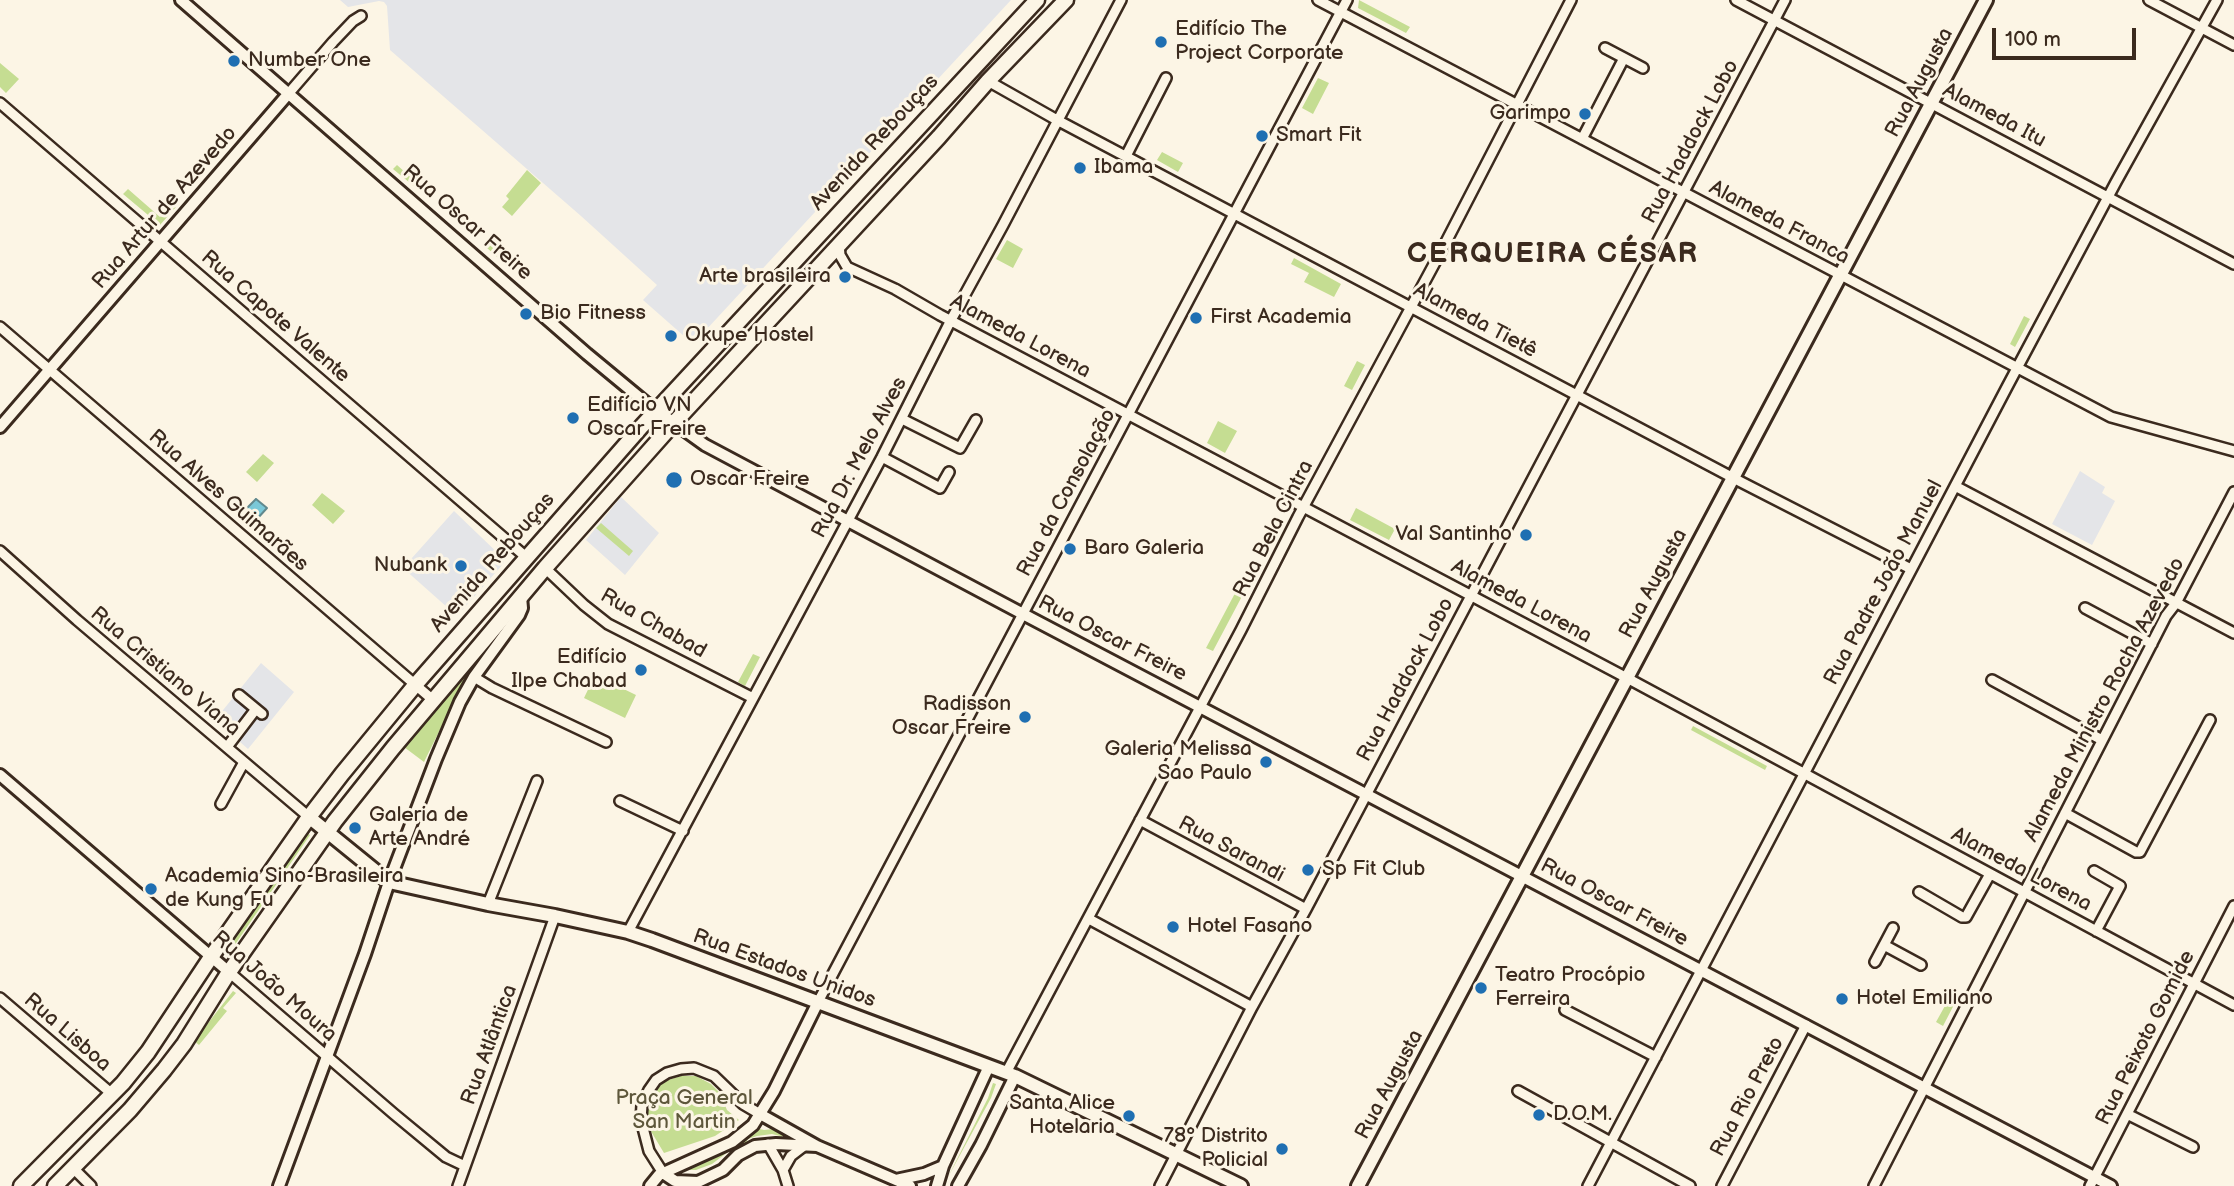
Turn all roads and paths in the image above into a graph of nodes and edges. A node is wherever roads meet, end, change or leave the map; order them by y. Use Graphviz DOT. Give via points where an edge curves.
graph roads {
  1 [pos="181,0"];
  2 [pos="1037,0"];
  3 [pos="1066,0"];
  4 [pos="1121,0"];
  5 [pos="1318,0"];
  6 [pos="1346,0"];
  7 [pos="1571,0"];
  8 [pos="1736,0"];
  9 [pos="1785,0"];
  10 [pos="1986,0"];
  11 [pos="2149,0"];
  12 [pos="2217,0"];
  13 [pos="1341,12"];
  14 [pos="361,16"];
  15 [pos="1774,20"];
  16 [pos="2202,28"];
  17 [pos="2234,45"];
  18 [pos="1605,48"];
  19 [pos="1624,58"];
  20 [pos="1643,68"];
  21 [pos="1166,78"];
  22 [pos="988,81"];
  23 [pos="289,93"];
  24 [pos="0,103"];
  25 [pos="1931,103"];
  26 [pos="1516,105"];
  27 [pos="1057,120"];
  28 [pos="1582,139"];
  29 [pos="1126,156"];
  30 [pos="1684,192"];
  31 [pos="2109,196"];
  32 [pos="1235,214"];
  33 [pos="161,242"];
  34 [pos="839,245"];
  35 [pos="2234,264"];
  36 [pos="1839,274"];
  37 [pos="1410,306"];
  38 [pos="951,320"];
  39 [pos="0,327"];
  40 [pos="2017,368"];
  41 [pos="50,370"];
  42 [pos="1576,394"];
  43 [pos="656,411"];
  44 [pos="1128,414"];
  45 [pos="902,419"];
  46 [pos="975,420"];
  47 [pos="673,424"];
  48 [pos="0,427"];
  49 [pos="2234,451"];
  50 [pos="882,457"];
  51 [pos="949,472"];
  52 [pos="1733,477"];
  53 [pos="1955,486"];
  54 [pos="2234,492"];
  55 [pos="1304,507"];
  56 [pos="846,520"];
  57 [pos="0,551"];
  58 [pos="526,557"];
  59 [pos="545,568"];
  60 [pos="1911,569"];
  61 [pos="1470,595"];
  62 [pos="521,597"];
  63 [pos="2176,603"];
  64 [pos="2084,608"];
  65 [pos="1023,614"];
  66 [pos="2234,634"];
  67 [pos="2152,643"];
  68 [pos="474,677"];
  69 [pos="1627,678"];
  70 [pos="1992,680"];
  71 [pos="416,684"];
  72 [pos="239,695"];
  73 [pos="753,698"];
  74 [pos="433,701"];
  75 [pos="1200,707"];
  76 [pos="2210,720"];
  77 [pos="2102,740"];
  78 [pos="606,742"];
  79 [pos="227,747"];
  80 [pos="244,762"];
  81 [pos="1803,773"];
  82 [pos="0,775"];
  83 [pos="537,781"];
  84 [pos="1366,794"];
  85 [pos="620,801"];
  86 [pos="221,803"];
  87 [pos="2065,813"];
  88 [pos="309,817"];
  89 [pos="1140,820"];
  90 [pos="683,831"];
  91 [pos="327,832"];
  92 [pos="2094,871"];
  93 [pos="1990,874"];
  94 [pos="1522,877"];
  95 [pos="389,881"];
  96 [pos="1919,892"];
  97 [pos="2024,892"];
  98 [pos="488,904"];
  99 [pos="2234,906"];
  100 [pos="1306,909"];
  101 [pos="555,916"];
  102 [pos="1089,919"];
  103 [pos="1893,928"];
  104 [pos="2096,931"];
  105 [pos="628,932"];
  106 [pos="1884,945"];
  107 [pos="211,957"];
  108 [pos="1875,962"];
  109 [pos="1921,965"];
  110 [pos="1701,971"];
  111 [pos="229,972"];
  112 [pos="2193,983"];
  113 [pos="0,998"];
  114 [pos="818,1002"];
  115 [pos="2234,1005"];
  116 [pos="1252,1007"];
  117 [pos="1565,1010"];
  118 [pos="1806,1025"];
  119 [pos="1656,1057"];
  120 [pos="326,1058"];
  121 [pos="989,1066"];
  122 [pos="1010,1075"];
  123 [pos="1924,1087"];
  124 [pos="1518,1091"];
  125 [pos="112,1094"];
  126 [pos="760,1114"];
  127 [pos="2127,1114"];
  128 [pos="1610,1143"];
  129 [pos="768,1144"];
  130 [pos="804,1146"];
  131 [pos="817,1146"];
  132 [pos="2193,1147"];
  133 [pos="1177,1154"];
  134 [pos="466,1166"];
  135 [pos="943,1166"];
  136 [pos="73,1168"];
  137 [pos="783,1170"];
  138 [pos="663,1173"];
  139 [pos="895,1180"];
  140 [pos="2092,1182"];
  141 [pos="21,1186"];
  142 [pos="55,1186"];
  143 [pos="91,1186"];
  144 [pos="279,1186"];
  145 [pos="458,1186"];
  146 [pos="650,1186"];
  147 [pos="788,1186"];
  148 [pos="910,1186"];
  149 [pos="937,1186"];
  150 [pos="958,1186"];
  151 [pos="1160,1186"];
  152 [pos="1241,1186"];
  153 [pos="1358,1186"];
  154 [pos="1588,1186"];
  155 [pos="1689,1186"];
  156 [pos="1722,1186"];
  157 [pos="1874,1186"];
  158 [pos="2111,1186"];
  1 -- 23 [label="street, Rua Oscar Freire"];
  2 -- 43 [label="main road, Avenida Rebouças"];
  3 -- 22 [label="main road, Avenida Rebouças"];
  4 -- 27 [label="street, Rua Dr. Melo Alves"];
  5 -- 13 [label="street, Alameda Franca"];
  6 -- 13 [label="street, Rua da Consolação"];
  7 -- 26 [label="street, Rua Bela Cintra"];
  8 -- 15 [label="street, Alameda Itu"];
  9 -- 15 [label="street, Rua Haddock Lobo"];
  10 -- 25 [label="main road, Rua Augusta"];
  11 -- 16 [label="street"];
  12 -- 16 [label="street, Rua Padre João Manuel"];
  13 -- 26 [label="street, Alameda Franca"];
  13 -- 32 [label="street, Rua da Consolação"];
  14 -- 23 [label="street, Rua Artur de Azevedo"];
  15 -- 25 [label="street, Alameda Itu"];
  15 -- 30 [label="street, Rua Haddock Lobo"];
  16 -- 17 [label="street"];
  16 -- 31 [label="street, Rua Padre João Manuel"];
  18 -- 19 [label="street"];
  19 -- 20 [label="street"];
  19 -- 28 [label="street"];
  21 -- 29 [label="street"];
  22 -- 27 [label="street, Alameda Tietê"];
  22 -- 34 [label="main road, Avenida Rebouças"];
  23 -- 33 [label="street, Rua Artur de Azevedo"];
  23 -- 43 [label="street, Rua Oscar Freire"];
  24 -- 33 [label="street, Rua Capote Valente"];
  25 -- 31 [label="street, Alameda Itu"];
  25 -- 36 [label="main road, Rua Augusta"];
  26 -- 28 [label="street, Alameda Franca"];
  26 -- 37 [label="street, Rua Bela Cintra"];
  27 -- 29 [label="street, Alameda Tietê"];
  27 -- 38 [label="street, Rua Dr. Melo Alves"];
  28 -- 30 [label="street, Alameda Franca"];
  29 -- 32 [label="street, Alameda Tietê"];
  30 -- 36 [label="street, Alameda Franca"];
  30 -- 42 [label="street, Rua Haddock Lobo"];
  31 -- 35 [label="street, Alameda Itu"];
  31 -- 40 [label="street, Rua Padre João Manuel"];
  32 -- 37 [label="street, Alameda Tietê"];
  32 -- 44 [label="street, Rua da Consolação"];
  33 -- 41 [label="street, Rua Artur de Azevedo"];
  33 -- 58 [label="street, Rua Capote Valente"];
  34 -- 38 [label="street, Alameda Lorena" via="847,267"];
  34 -- 47 [label="main road, Avenida Rebouças"];
  36 -- 40 [label="street, Alameda Franca"];
  36 -- 52 [label="main road, Rua Augusta"];
  37 -- 42 [label="street, Alameda Tietê"];
  37 -- 55 [label="street, Rua Bela Cintra"];
  38 -- 44 [label="street, Alameda Lorena"];
  38 -- 45 [label="street, Rua Dr. Melo Alves"];
  39 -- 41 [label="street, Rua Alves Guimarães"];
  40 -- 49 [label="street, Alameda Franca" via="2112,417"];
  40 -- 53 [label="street, Rua Padre João Manuel"];
  41 -- 48 [label="street, Rua Artur de Azevedo"];
  41 -- 71 [label="street, Rua Alves Guimarães"];
  42 -- 52 [label="street, Alameda Tietê"];
  42 -- 61 [label="street, Rua Haddock Lobo"];
  43 -- 47 [label="street, Rua Oscar Freire"];
  43 -- 58 [label="main road, Avenida Rebouças"];
  44 -- 55 [label="street, Alameda Lorena"];
  44 -- 65 [label="street, Rua da Consolação"];
  45 -- 46 [label="street" via="960,448"];
  45 -- 50 [label="street, Rua Dr. Melo Alves"];
  47 -- 56 [label="street, Rua Oscar Freire"];
  47 -- 59 [label="main road, Avenida Rebouças"];
  50 -- 51 [label="street" via="939,488"];
  50 -- 56 [label="street, Rua Dr. Melo Alves"];
  52 -- 60 [label="street, Alameda Tietê"];
  52 -- 69 [label="main road, Rua Augusta"];
  53 -- 60 [label="street, Rua Padre João Manuel"];
  53 -- 63 [label="street"];
  54 -- 63 [label="street, Alameda Ministro Rocha Azevedo"];
  55 -- 61 [label="street, Alameda Lorena"];
  55 -- 75 [label="street, Rua Bela Cintra"];
  56 -- 65 [label="street, Rua Oscar Freire"];
  56 -- 73 [label="street, Rua Dr. Melo Alves"];
  57 -- 79 [label="street, Rua Cristiano Viana"];
  58 -- 71 [label="main road, Avenida Rebouças"];
  59 -- 62 [label="main road, Avenida Rebouças"];
  59 -- 73 [label="street, Rua Chabad" via="608,624"];
  60 -- 81 [label="street, Rua Padre João Manuel"];
  61 -- 69 [label="street, Alameda Lorena"];
  61 -- 84 [label="street, Rua Haddock Lobo"];
  62 -- 68 [label="street" via="519,615"];
  62 -- 74 [label="main road, Avenida Rebouças"];
  63 -- 66 [label="street"];
  63 -- 67 [label="street, Alameda Ministro Rocha Azevedo"];
  64 -- 67 [label="street"];
  65 -- 75 [label="street, Rua Oscar Freire"];
  65 -- 114 [label="street, Rua da Consolação"];
  67 -- 77 [label="street, Alameda Ministro Rocha Azevedo"];
  68 -- 78 [label="street"];
  68 -- 95 [label="street" via="436,759"];
  69 -- 81 [label="street, Alameda Lorena"];
  69 -- 94 [label="main road, Rua Augusta"];
  70 -- 77 [label="street"];
  71 -- 74 [label="street, Rua Alves Guimarães"];
  71 -- 88 [label="main road, Avenida Rebouças"];
  72 -- 79 [label="street" via="259,712"];
  73 -- 90 [label="street, Rua Dr. Melo Alves"];
  74 -- 91 [label="main road, Avenida Rebouças"];
  75 -- 84 [label="street, Rua Oscar Freire"];
  75 -- 89 [label="street, Rua Bela Cintra"];
  76 -- 87 [label="street" via="2140,852"];
  77 -- 87 [label="street, Alameda Ministro Rocha Azevedo"];
  79 -- 80 [label="street, Rua Cristiano Viana"];
  80 -- 86 [label="street"];
  80 -- 88 [label="street, Rua Cristiano Viana"];
  81 -- 93 [label="street, Alameda Lorena"];
  81 -- 110 [label="street, Rua Padre João Manuel"];
  82 -- 107 [label="street, Rua João Moura"];
  83 -- 98 [label="street"];
  84 -- 94 [label="street, Rua Oscar Freire"];
  84 -- 100 [label="street, Rua Haddock Lobo"];
  85 -- 90 [label="street"];
  87 -- 97 [label="street, Alameda Ministro Rocha Azevedo"];
  88 -- 91 [label="main road, Rua Estados Unidos"];
  88 -- 107 [label="main road, Avenida Rebouças"];
  89 -- 100 [label="street, Rua Sarandi"];
  89 -- 102 [label="street, Rua Bela Cintra"];
  90 -- 105 [label="street, Rua Dr. Melo Alves"];
  91 -- 95 [label="main road, Rua Estados Unidos"];
  91 -- 111 [label="main road, Avenida Rebouças"];
  92 -- 104 [label="street" via="2120,886"];
  93 -- 96 [label="street" via="1966,917"];
  93 -- 97 [label="street, Alameda Lorena"];
  94 -- 110 [label="street, Rua Oscar Freire"];
  94 -- 153 [label="main road, Rua Augusta"];
  95 -- 98 [label="main road, Rua Estados Unidos"];
  95 -- 120 [label="street"];
  97 -- 104 [label="street, Alameda Lorena"];
  97 -- 123 [label="street, Alameda Ministro Rocha Azevedo"];
  98 -- 101 [label="main road, Rua Estados Unidos"];
  99 -- 112 [label="street, Rua Peixoto Gomide"];
  100 -- 116 [label="street, Rua Haddock Lobo"];
  101 -- 105 [label="main road, Rua Estados Unidos"];
  101 -- 134 [label="street, Rua Atlântica"];
  102 -- 116 [label="street"];
  102 -- 122 [label="street, Rua Bela Cintra"];
  103 -- 106 [label="street"];
  104 -- 112 [label="street, Alameda Lorena"];
  105 -- 114 [label="main road, Rua Estados Unidos"];
  106 -- 108 [label="street"];
  106 -- 109 [label="street"];
  107 -- 111 [label="street, Rua João Moura"];
  107 -- 125 [label="main road, Avenida Rebouças" via="148,1052"];
  110 -- 118 [label="street, Rua Oscar Freire"];
  110 -- 119 [label="street, Rua Padre João Manuel"];
  111 -- 120 [label="street, Rua João Moura"];
  111 -- 136 [label="main road, Avenida Rebouças" via="164,1070"];
  112 -- 115 [label="street, Alameda Lorena"];
  112 -- 127 [label="street, Rua Peixoto Gomide"];
  113 -- 125 [label="street, Rua Lisboa"];
  114 -- 121 [label="main road, Rua Estados Unidos"];
  114 -- 126 [label="street"];
  116 -- 133 [label="street, Rua Haddock Lobo"];
  117 -- 119 [label="street"];
  118 -- 123 [label="street, Rua Oscar Freire"];
  118 -- 156 [label="street, Rua Rio Preto"];
  119 -- 128 [label="street, Rua Padre João Manuel"];
  120 -- 134 [label="street, Rua João Moura" via="446,1157"];
  120 -- 144 [label="street"];
  121 -- 122 [label="main road, Rua Estados Unidos"];
  121 -- 135 [label="street"];
  122 -- 133 [label="main road, Rua Estados Unidos"];
  122 -- 150 [label="street"];
  123 -- 140 [label="street, Rua Oscar Freire"];
  123 -- 157 [label="street, Alameda Ministro Rocha Azevedo"];
  124 -- 128 [label="street"];
  125 -- 141 [label="main road, Avenida Rebouças"];
  126 -- 131 [label="street"];
  126 -- 138 [label="street" via="732,1142"];
  126 -- 138 [label="street" via="714,1076 694,1068 667,1073 649,1090 641,1120 649,1151"];
  127 -- 132 [label="street"];
  127 -- 140 [label="street, Rua Peixoto Gomide"];
  128 -- 154 [label="street, Rua Padre João Manuel"];
  128 -- 155 [label="street"];
  129 -- 130 [label="street"];
  129 -- 137 [label="street"];
  129 -- 138 [label="street" via="746,1150 723,1170 698,1182 675,1181"];
  130 -- 131 [label="street"];
  130 -- 137 [label="street"];
  131 -- 139 [label="street"];
  133 -- 151 [label="street, Rua Haddock Lobo"];
  133 -- 152 [label="main road, Rua Estados Unidos"];
  134 -- 145 [label="street, Rua Atlântica"];
  135 -- 139 [label="street"];
  135 -- 149 [label="street"];
  136 -- 142 [label="main road, Avenida Rebouças"];
  136 -- 143 [label="street"];
  137 -- 147 [label="street"];
  138 -- 146 [label="street"];
  139 -- 148 [label="street"];
  140 -- 158 [label="street, Rua Oscar Freire"];
}
